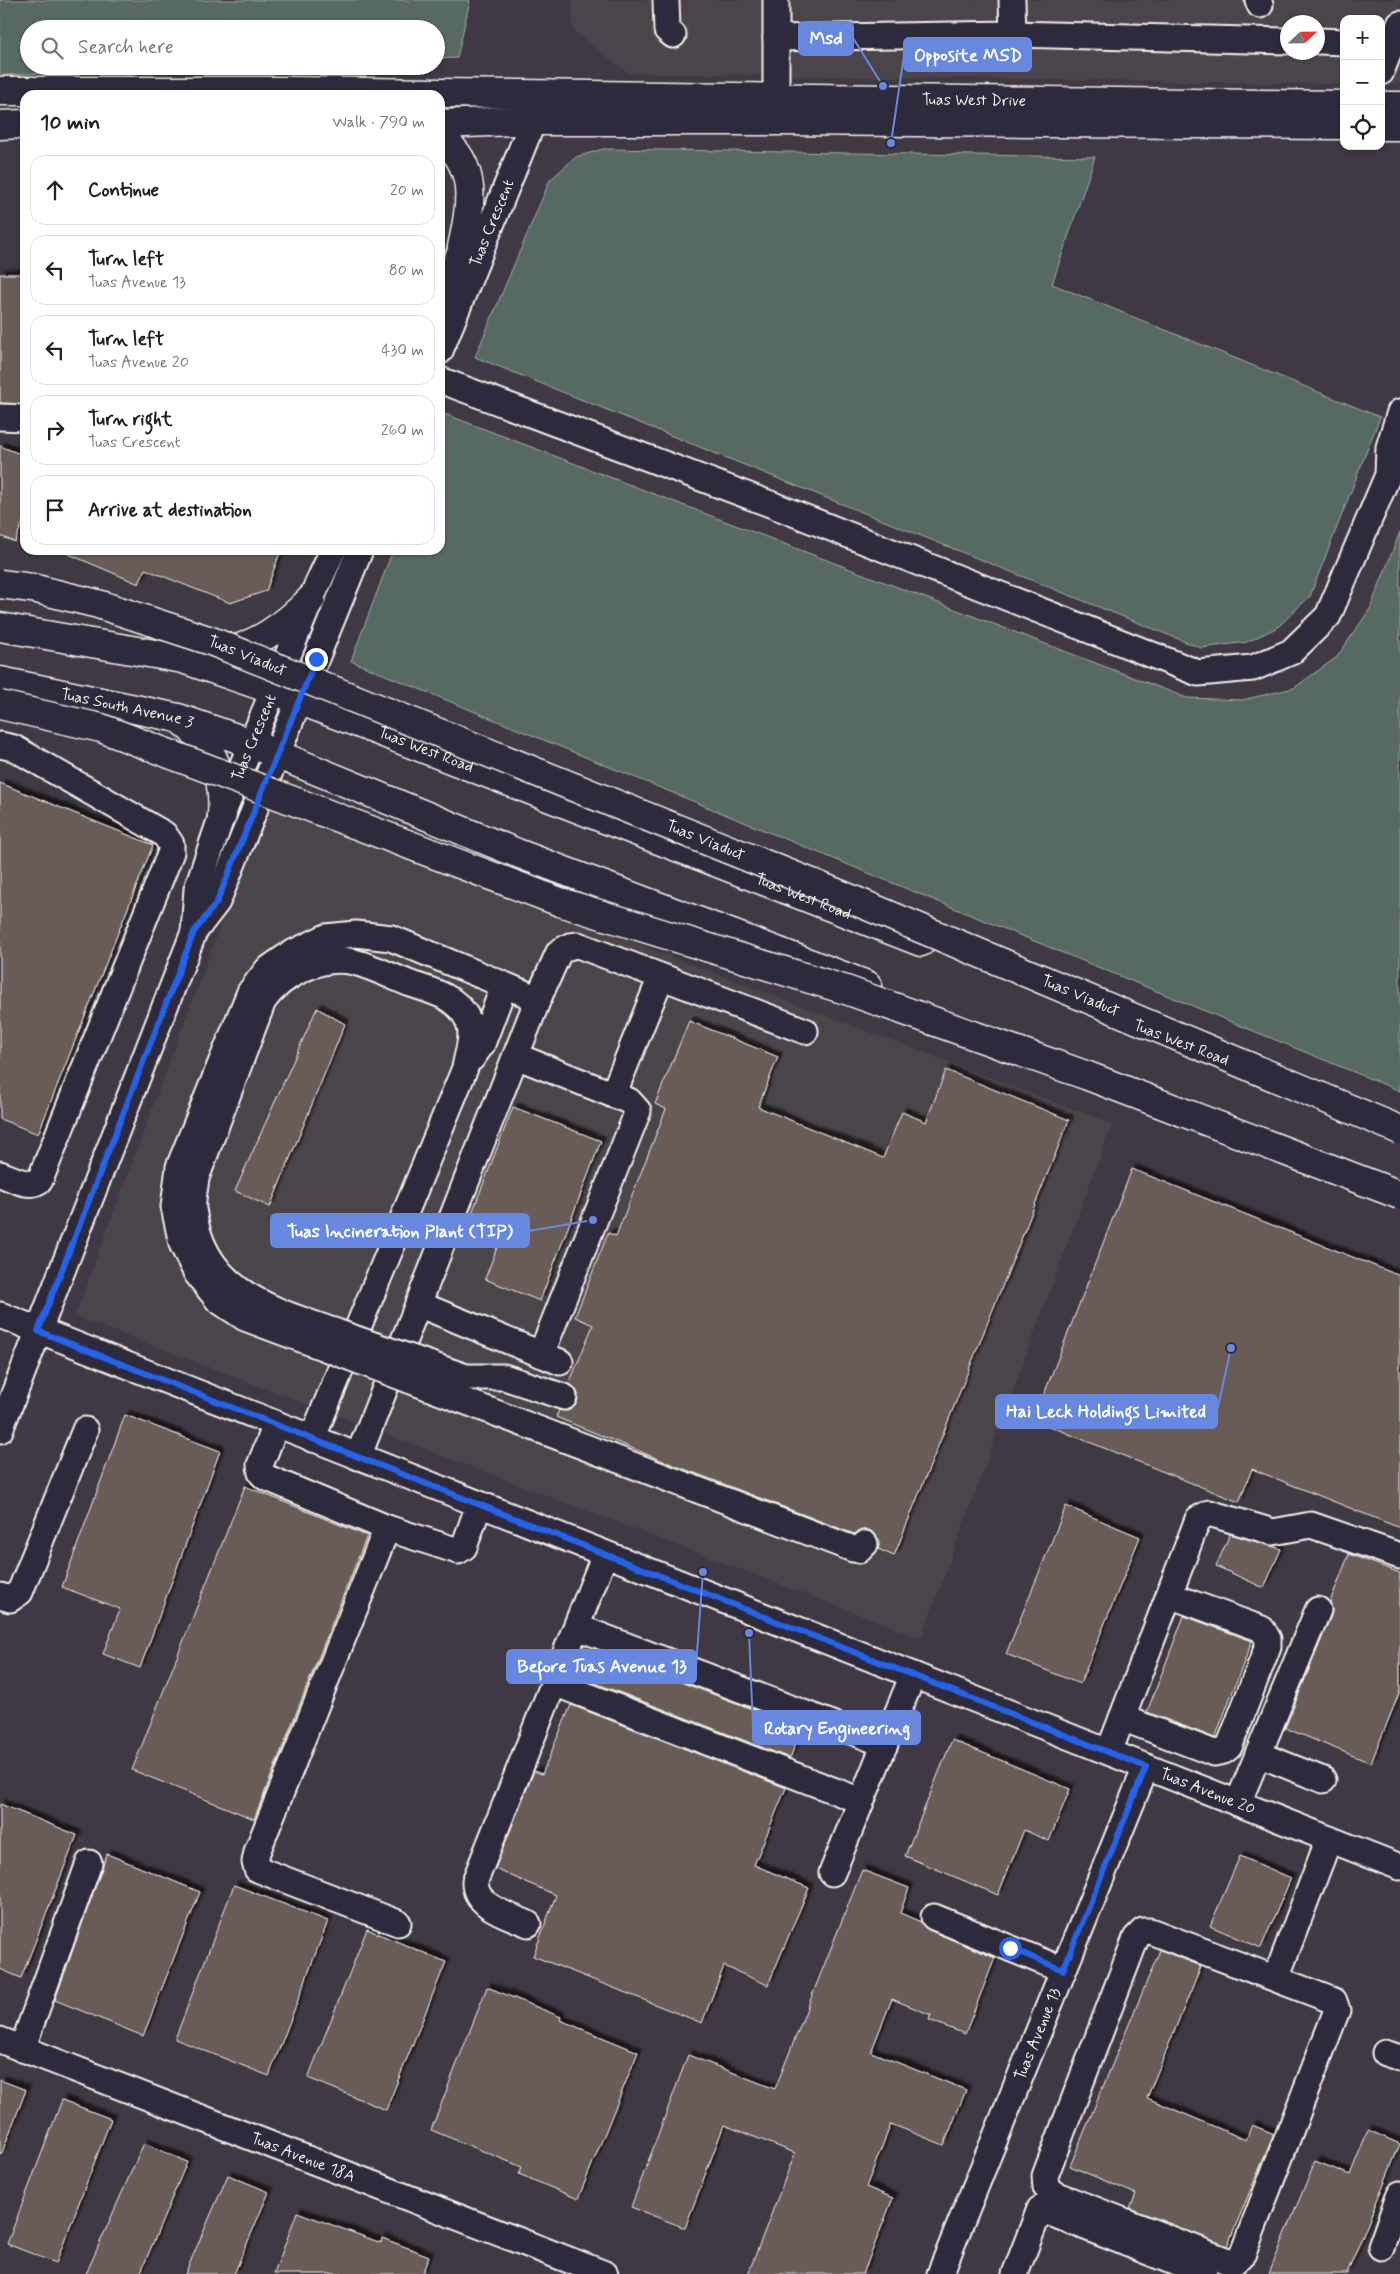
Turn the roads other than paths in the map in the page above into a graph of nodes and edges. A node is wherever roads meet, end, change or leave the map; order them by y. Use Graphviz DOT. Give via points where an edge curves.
graph roads {
  1 [pos="666,0"];
  2 [pos="776,0"];
  3 [pos="1012,0"];
  4 [pos="1013,34"];
  5 [pos="673,35"];
  6 [pos="776,38"];
  7 [pos="1393,38"];
  8 [pos="1280,41"];
  9 [pos="1325,41"];
  10 [pos="1340,42"];
  11 [pos="1385,61"];
  12 [pos="0,91"];
  13 [pos="20,91"];
  14 [pos="445,94"];
  15 [pos="523,95"];
  16 [pos="1340,105"];
  17 [pos="1385,106"];
  18 [pos="1400,106"];
  19 [pos="776,110"];
  20 [pos="524,121"];
  21 [pos="20,124"];
  22 [pos="445,124"];
  23 [pos="0,125"];
  24 [pos="1340,125"];
  25 [pos="1385,126"];
  26 [pos="1400,126"];
  27 [pos="445,141"];
  28 [pos="462,247"];
  29 [pos="445,288"];
  30 [pos="445,337"];
  31 [pos="445,382"];
  32 [pos="1400,412"];
  33 [pos="0,417"];
  34 [pos="20,418"];
  35 [pos="1394,472"];
  36 [pos="331,555"];
  37 [pos="358,555"];
  38 [pos="0,584"];
  39 [pos="311,598"];
  40 [pos="0,627"];
  41 [pos="183,659"];
  42 [pos="0,681"];
  43 [pos="273,690"];
  44 [pos="299,700"];
  45 [pos="0,705"];
  46 [pos="178,718"];
  47 [pos="252,743"];
  48 [pos="0,745"];
  49 [pos="277,754"];
  50 [pos="222,815"];
  51 [pos="194,932"];
  52 [pos="661,977"];
  53 [pos="504,986"];
  54 [pos="538,1000"];
  55 [pos="805,1031"];
  56 [pos="516,1056"];
  57 [pos="465,1068"];
  58 [pos="614,1095"];
  59 [pos="1400,1129"];
  60 [pos="0,1174"];
  61 [pos="1400,1185"];
  62 [pos="1400,1195"];
  63 [pos="418,1304"];
  64 [pos="0,1315"];
  65 [pos="38,1331"];
  66 [pos="336,1342"];
  67 [pos="412,1370"];
  68 [pos="564,1397"];
  69 [pos="276,1425"];
  70 [pos="0,1430"];
  71 [pos="85,1430"];
  72 [pos="312,1439"];
  73 [pos="358,1457"];
  74 [pos="480,1504"];
  75 [pos="387,1528"];
  76 [pos="865,1544"];
  77 [pos="605,1554"];
  78 [pos="1400,1556"];
  79 [pos="1170,1594"];
  80 [pos="0,1596"];
  81 [pos="1318,1610"];
  82 [pos="577,1627"];
  83 [pos="913,1675"];
  84 [pos="554,1683"];
  85 [pos="1122,1718"];
  86 [pos="885,1744"];
  87 [pos="1109,1752"];
  88 [pos="1258,1754"];
  89 [pos="1146,1767"];
  90 [pos="1323,1780"];
  91 [pos="861,1801"];
  92 [pos="1238,1803"];
  93 [pos="1329,1839"];
  94 [pos="1398,1859"];
  95 [pos="90,1864"];
  96 [pos="832,1873"];
  97 [pos="934,1917"];
  98 [pos="398,1923"];
  99 [pos="528,1924"];
  100 [pos="1063,1970"];
  101 [pos="1276,1978"];
  102 [pos="11,2045"];
  103 [pos="1400,2194"];
  104 [pos="1381,2247"];
  105 [pos="605,2274"];
  106 [pos="940,2274"];
  107 [pos="1014,2274"];
  108 [pos="1204,2274"];
  1 -- 5 [label="street" via="666,27"];
  2 -- 6 [label="street"];
  3 -- 4 [label="street"];
  4 -- 6 [label="street"];
  4 -- 8 [label="street"];
  6 -- 19 [label="street"];
  7 -- 11 [label="street"];
  9 -- 10 [label="street"];
  12 -- 13 [label="main road, Tuas West Drive"];
  14 -- 15 [label="main road, Tuas West Drive"];
  15 -- 19 [label="main road, Tuas West Drive"];
  15 -- 20 [label="street, Tuas Crescent"];
  16 -- 19 [label="main road, Tuas West Drive"];
  17 -- 18 [label="main road"];
  19 -- 20 [label="main road, Tuas West Drive"];
  19 -- 24 [label="main road, Tuas West Drive"];
  20 -- 22 [label="main road, Tuas West Drive"];
  20 -- 28 [label="street, Tuas Crescent"];
  20 -- 30 [label="street, Tuas Crescent"];
  21 -- 23 [label="main road"];
  25 -- 26 [label="main road"];
  27 -- 28 [label="main road" via="456,150 463,162 470,188"];
  28 -- 29 [label="street, Tuas Crescent"];
  31 -- 35 [label="street" via="773,505 1198,673 1253,668 1291,652 1309,637 1328,616"];
  32 -- 35 [label="street" via="1389,447"];
  33 -- 34 [label="street"];
  36 -- 39 [label="street, Tuas Crescent"];
  37 -- 44 [label="street, Tuas Crescent"];
  38 -- 59 [label="main road, Tuas Viaduct, bridge" via="98,604 211,641 839,894"];
  39 -- 41 [label="main road" via="288,622 261,640 215,656"];
  39 -- 43 [label="street, Tuas Crescent"];
  40 -- 41 [label="main road, Tuas West Road"];
  41 -- 43 [label="main road, Tuas West Road"];
  42 -- 46 [label="main road, Tuas South Avenue 3"];
  43 -- 44 [label="main road, Tuas West Road"];
  43 -- 47 [label="street, Tuas Crescent"];
  44 -- 49 [label="street, Tuas Crescent"];
  44 -- 59 [label="main road, Tuas West Road"];
  45 -- 62 [label="main road, bridge" via="101,728 560,902 846,990 1088,1076"];
  46 -- 47 [label="main road, Tuas South Avenue 3"];
  46 -- 50 [label="main road" via="199,736 215,760 222,787"];
  47 -- 49 [label="main road"];
  47 -- 50 [label="street, Tuas Crescent"];
  48 -- 60 [label="street" via="14,748 164,834 171,844 171,852 40,1180 28,1184"];
  49 -- 51 [label="street, Tuas Crescent" via="217,902"];
  49 -- 61 [label="main road" via="517,853"];
  50 -- 51 [label="street, Tuas Crescent" via="197,889"];
  51 -- 65 [label="street, Tuas Crescent"];
  52 -- 54 [label="street" via="578,945 570,946 559,952"];
  52 -- 55 [label="street"];
  52 -- 58 [label="street"];
  53 -- 54 [label="street"];
  53 -- 57 [label="street" via="482,1044"];
  53 -- 66 [label="street" via="390,938 356,934 326,937 290,954 267,970 250,992 179,1167 174,1207 182,1244 197,1274 218,1300 246,1318"];
  54 -- 56 [label="street"];
  56 -- 58 [label="street"];
  56 -- 63 [label="street"];
  57 -- 66 [label="street" via="472,1034 466,1016 450,998 353,962 333,961 300,970 271,991 263,1001 196,1178 193,1208 200,1240 212,1264 232,1286 252,1300 288,1315"];
  57 -- 72 [label="street"];
  58 -- 63 [label="street" via="629,1101 638,1111 544,1347 550,1358"];
  63 -- 73 [label="street"];
  64 -- 65 [label="street, Tuas Avenue 20"];
  65 -- 69 [label="street, Tuas Avenue 20"];
  65 -- 70 [label="street, Tuas Crescent"];
  66 -- 67 [label="street, bridge"];
  67 -- 68 [label="street" via="466,1378 504,1377"];
  67 -- 76 [label="street" via="853,1549 859,1550"];
  69 -- 72 [label="street, Tuas Avenue 20"];
  69 -- 75 [label="street" via="260,1465 265,1477"];
  71 -- 80 [label="street" via="20,1592 10,1599"];
  72 -- 73 [label="street, Tuas Avenue 20"];
  73 -- 74 [label="street, Tuas Avenue 20"];
  74 -- 75 [label="street" via="464,1547 458,1551"];
  74 -- 77 [label="street, Tuas Avenue 20"];
  75 -- 98 [label="street" via="255,1862 257,1869"];
  77 -- 82 [label="street"];
  77 -- 83 [label="street, Tuas Avenue 20"];
  78 -- 79 [label="street" via="1311,1525 1273,1532 1209,1513 1198,1519"];
  79 -- 85 [label="street"];
  79 -- 85 [label="street" via="1262,1629 1268,1639 1229,1747 1224,1752 1214,1753"];
  81 -- 88 [label="street"];
  82 -- 84 [label="street"];
  82 -- 86 [label="street"];
  83 -- 86 [label="street"];
  83 -- 87 [label="street, Tuas Avenue 20"];
  84 -- 91 [label="street"];
  84 -- 99 [label="street" via="475,1881 476,1893 485,1903"];
  85 -- 87 [label="street"];
  86 -- 91 [label="street"];
  87 -- 89 [label="street, Tuas Avenue 20"];
  88 -- 90 [label="street"];
  88 -- 92 [label="street"];
  89 -- 92 [label="street, Tuas Avenue 20"];
  89 -- 100 [label="street, Tuas Avenue 13"];
  91 -- 96 [label="street"];
  92 -- 93 [label="street, Tuas Avenue 20"];
  93 -- 94 [label="street, Tuas Avenue 20"];
  93 -- 101 [label="street"];
  95 -- 102 [label="street"];
  97 -- 100 [label="street"];
  100 -- 106 [label="street, Tuas Avenue 13"];
  101 -- 101 [label="street" via="1334,2001 1337,2010 1239,2259 1230,2262 1049,2190 1046,2176 1138,1934 1150,1931"];
  102 -- 105 [label="street, Tuas Avenue 18A"];
  103 -- 104 [label="street"];
  107 -- 108 [label="street" via="1040,2209"];
}
